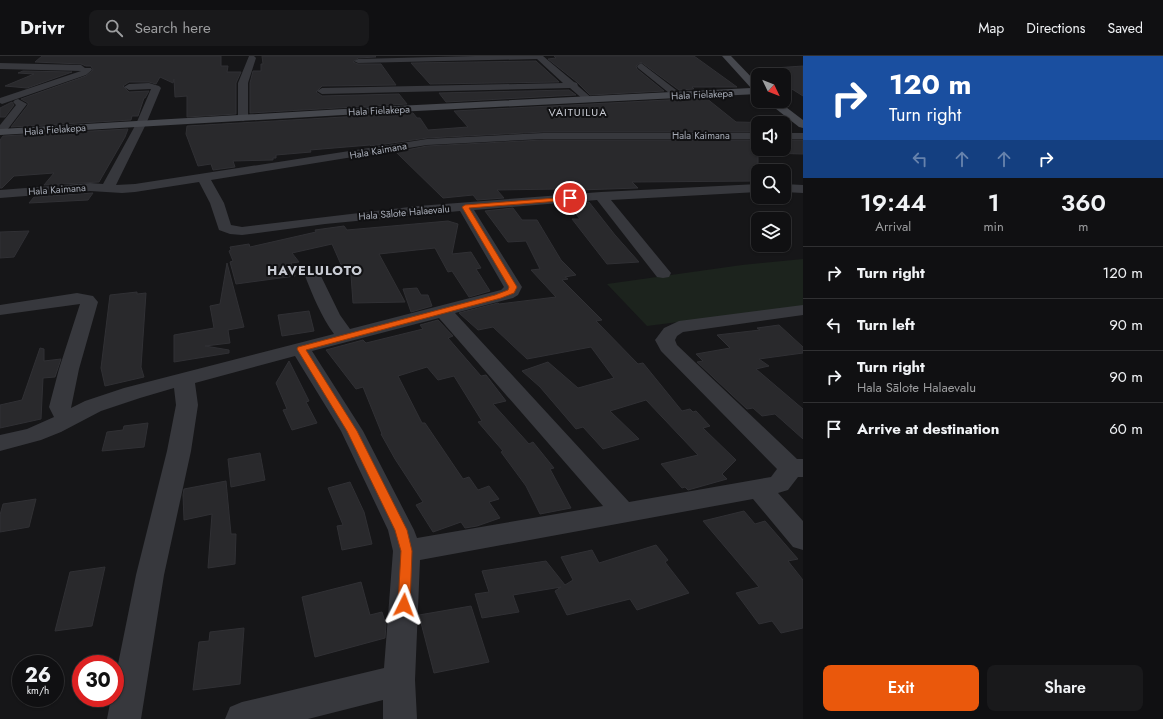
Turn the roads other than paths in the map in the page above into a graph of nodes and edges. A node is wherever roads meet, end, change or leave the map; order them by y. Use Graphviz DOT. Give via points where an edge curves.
graph roads {
  1 [pos="726,56"];
  2 [pos="468,57"];
  3 [pos="539,57"];
  4 [pos="252,58"];
  5 [pos="358,61"];
  6 [pos="0,66"];
  7 [pos="641,66"];
  8 [pos="751,83"];
  9 [pos="574,86"];
  10 [pos="129,87"];
  11 [pos="322,91"];
  12 [pos="751,91"];
  13 [pos="677,95"];
  14 [pos="588,99"];
  15 [pos="2,101"];
  16 [pos="18,102"];
  17 [pos="780,108"];
  18 [pos="243,118"];
  19 [pos="141,124"];
  20 [pos="803,125"];
  21 [pos="0,132"];
  22 [pos="751,136"];
  23 [pos="791,136"];
  24 [pos="803,136"];
  25 [pos="204,178"];
  26 [pos="108,187"];
  27 [pos="751,188"];
  28 [pos="791,188"];
  29 [pos="803,189"];
  30 [pos="0,194"];
  31 [pos="601,196"];
  32 [pos="465,207"];
  33 [pos="663,273"];
  34 [pos="313,276"];
  35 [pos="0,310"];
  36 [pos="442,310"];
  37 [pos="803,310"];
  38 [pos="346,336"];
  39 [pos="301,349"];
  40 [pos="184,380"];
  41 [pos="70,418"];
  42 [pos="0,443"];
  43 [pos="797,468"];
  44 [pos="759,489"];
  45 [pos="623,512"];
  46 [pos="803,539"];
  47 [pos="406,551"];
  48 [pos="400,680"];
  49 [pos="124,719"];
  50 [pos="242,719"];
  51 [pos="400,719"];
  1 -- 8 [label="street"];
  2 -- 3 [label="street"];
  2 -- 5 [label="street"];
  3 -- 9 [label="street"];
  4 -- 18 [label="street" via="243,83"];
  6 -- 15 [label="street" via="88,70"];
  7 -- 13 [label="street"];
  9 -- 11 [label="street"];
  9 -- 14 [label="street"];
  10 -- 19 [label="street" via="156,88"];
  12 -- 13 [label="street, Hala Fielakepa"];
  13 -- 14 [label="street, Hala Fielakepa"];
  14 -- 18 [label="street, Hala Fielakepa"];
  16 -- 21 [label="street" via="22,104"];
  17 -- 20 [label="street"];
  18 -- 19 [label="street, Hala Fielakepa"];
  19 -- 21 [label="street, Hala Fielakepa"];
  19 -- 26 [label="street"];
  22 -- 25 [label="street, Hala Kaimana" via="543,136 427,142"];
  23 -- 24 [label="street"];
  25 -- 26 [label="street, Hala Kaimana" via="135,188"];
  25 -- 32 [label="street, Hala Sālote Halaevalu" via="217,203 224,227 230,230 242,231 325,220"];
  26 -- 30 [label="street, Hala Kaimana"];
  27 -- 31 [label="street, Hala Sālote Halaevalu"];
  28 -- 29 [label="street"];
  31 -- 32 [label="street, Hala Sālote Halaevalu"];
  31 -- 33 [label="street"];
  32 -- 36 [label="street" via="513,287 507,294"];
  34 -- 38 [label="street" via="328,309"];
  35 -- 41 [label="street" via="77,298 89,302 60,407 63,414"];
  36 -- 38 [label="street"];
  36 -- 45 [label="street"];
  37 -- 43 [label="street" via="679,327 672,330 665,340 668,347"];
  38 -- 39 [label="street"];
  39 -- 40 [label="street"];
  39 -- 47 [label="street" via="352,431 401,530"];
  40 -- 41 [label="street" via="108,400"];
  40 -- 49 [label="street" via="187,405 150,575"];
  41 -- 42 [label="street" via="33,435"];
  43 -- 44 [label="street" via="779,484"];
  44 -- 45 [label="street"];
  44 -- 46 [label="street"];
  45 -- 47 [label="street"];
  47 -- 48 [label="street"];
  48 -- 50 [label="street"];
  48 -- 51 [label="street"];
}
